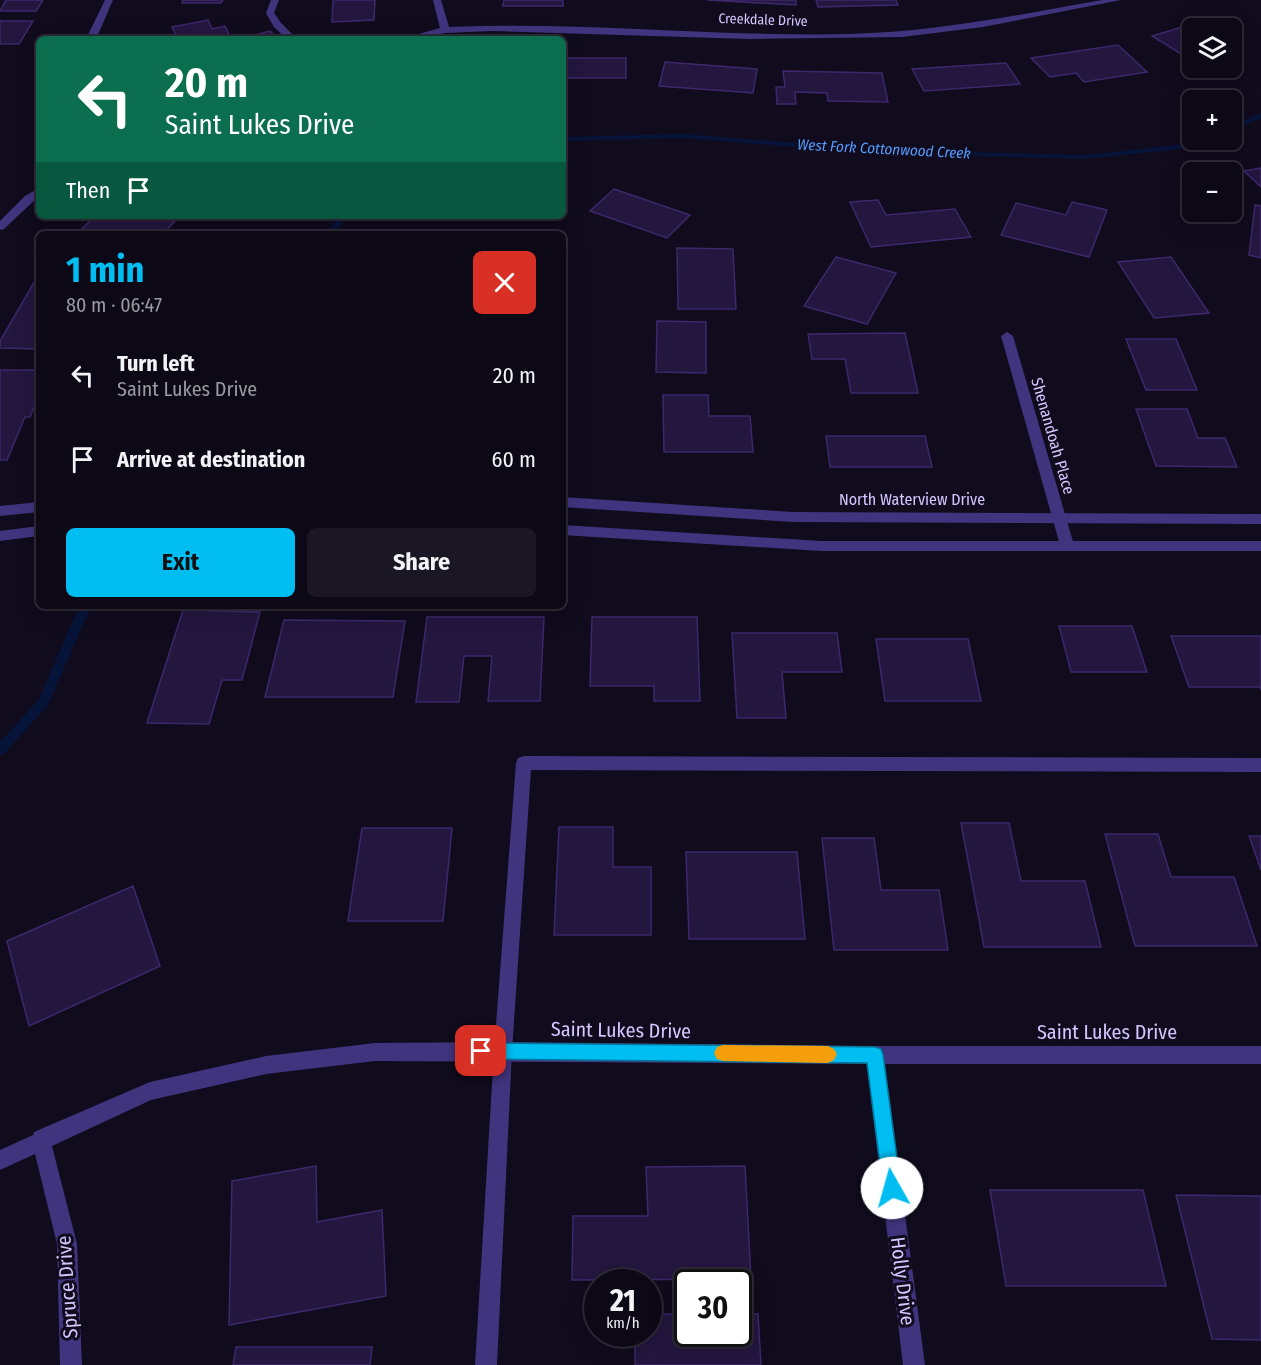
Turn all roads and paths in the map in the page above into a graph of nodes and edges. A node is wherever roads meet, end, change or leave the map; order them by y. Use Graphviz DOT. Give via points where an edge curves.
graph roads {
  1 [pos="109,0"];
  2 [pos="275,0"];
  3 [pos="437,0"];
  4 [pos="1117,0"];
  5 [pos="445,30"];
  6 [pos="92,36"];
  7 [pos="289,36"];
  8 [pos="419,36"];
  9 [pos="36,193"];
  10 [pos="0,227"];
  11 [pos="1007,336"];
  12 [pos="566,502"];
  13 [pos="36,507"];
  14 [pos="0,511"];
  15 [pos="1059,518"];
  16 [pos="1261,519"];
  17 [pos="566,530"];
  18 [pos="36,531"];
  19 [pos="0,536"];
  20 [pos="1067,545"];
  21 [pos="1261,546"];
  22 [pos="1261,765"];
  23 [pos="503,1051"];
  24 [pos="875,1055"];
  25 [pos="1261,1055"];
  26 [pos="41,1139"];
  27 [pos="0,1160"];
  28 [pos="72,1365"];
  29 [pos="486,1365"];
  30 [pos="914,1365"];
  1 -- 6 [label="street"];
  2 -- 7 [label="street" via="270,13"];
  3 -- 5 [label="street"];
  4 -- 5 [label="street, Creekdale Drive" via="977,26 899,34 794,36 492,27"];
  5 -- 8 [label="street, Creekdale Drive"];
  9 -- 10 [label="street"];
  11 -- 15 [label="street, Shenandoah Place"];
  12 -- 15 [label="street, North Waterview Drive" via="793,517"];
  13 -- 14 [label="street"];
  15 -- 16 [label="street, North Waterview Drive"];
  15 -- 20 [label="street, Shenandoah Place"];
  17 -- 20 [label="street" via="821,546"];
  18 -- 19 [label="street"];
  20 -- 21 [label="street"];
  22 -- 23 [label="street" via="524,764"];
  23 -- 24 [label="street, Saint Lukes Drive"];
  23 -- 26 [label="street, Saint Lukes Drive" via="375,1053 266,1065 150,1091"];
  23 -- 29 [label="street"];
  24 -- 25 [label="street, Saint Lukes Drive"];
  24 -- 30 [label="street, Holly Drive"];
  26 -- 27 [label="street, Saint Lukes Drive"];
  26 -- 28 [label="street, Spruce Drive" via="67,1244"];
}
